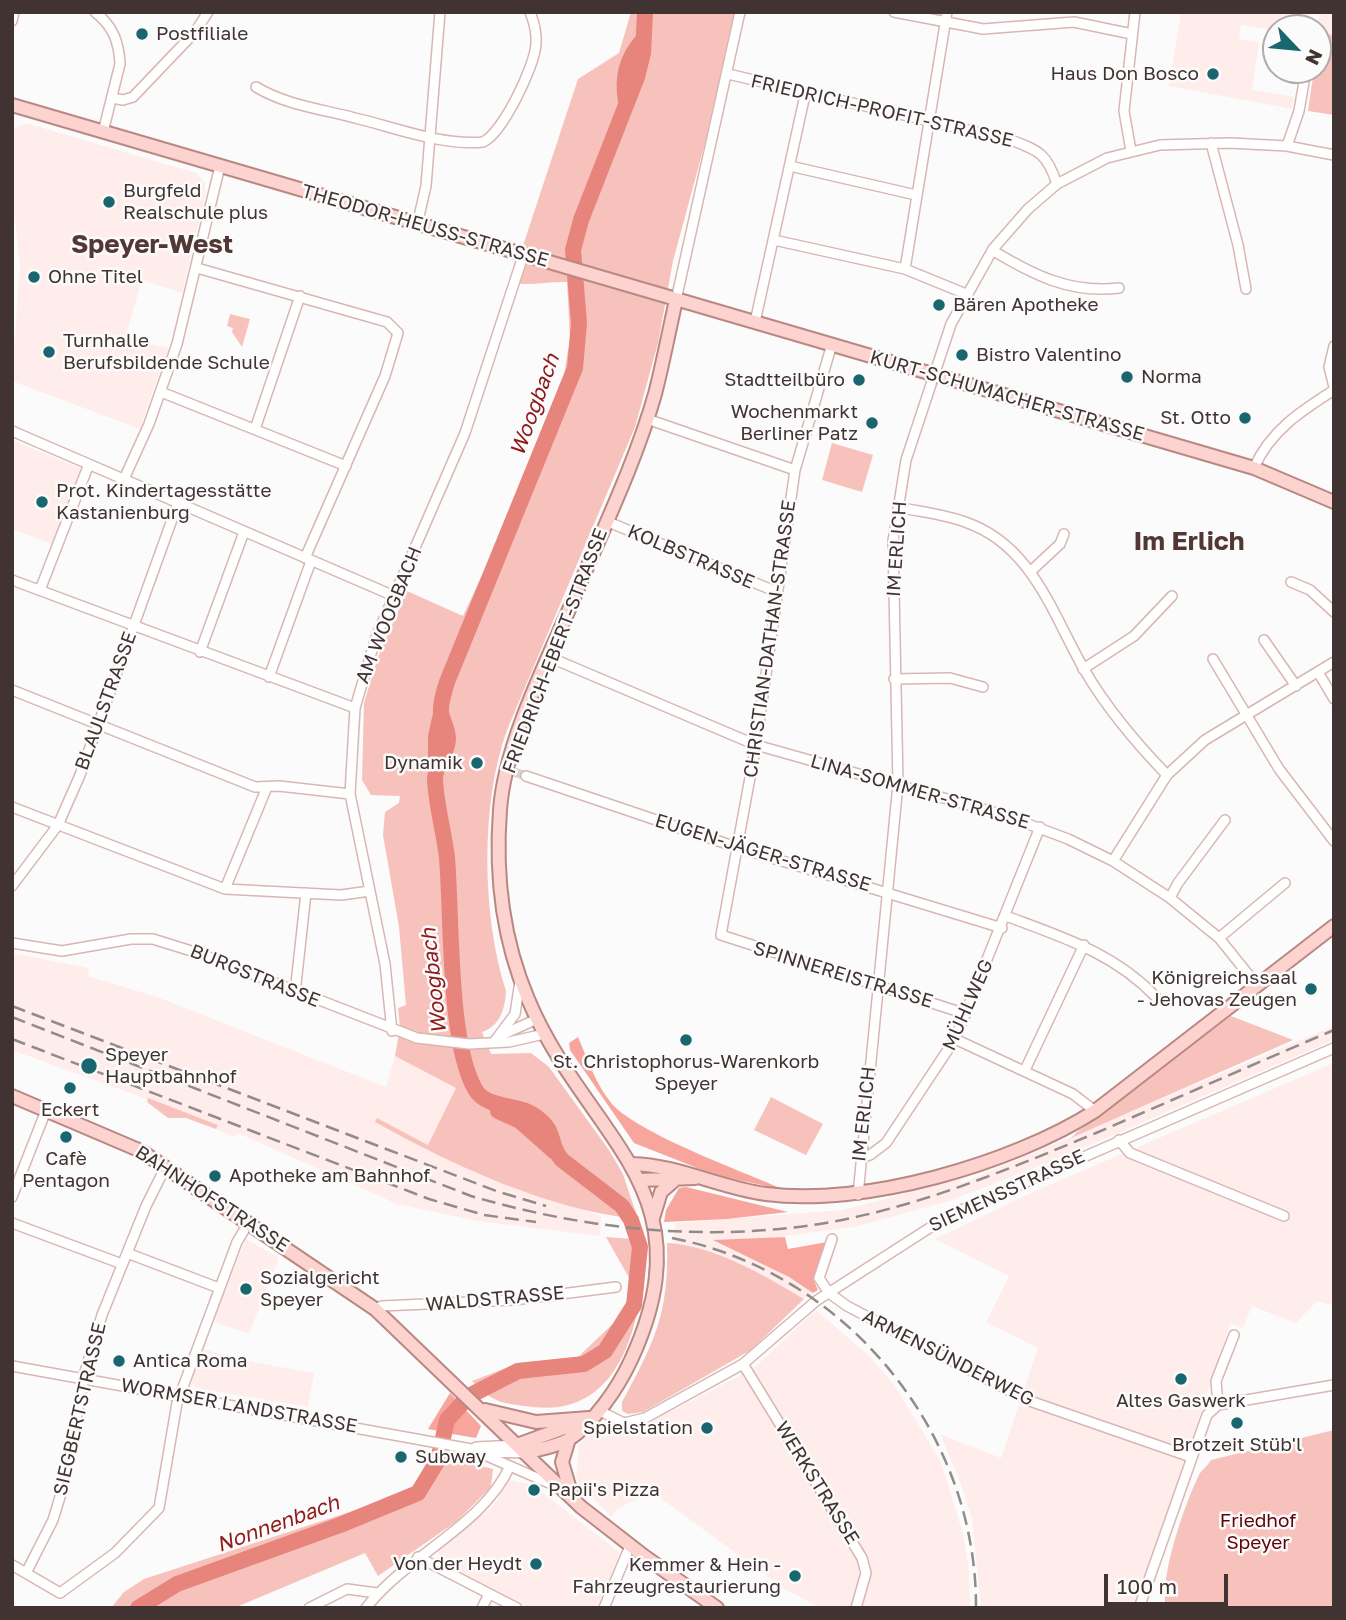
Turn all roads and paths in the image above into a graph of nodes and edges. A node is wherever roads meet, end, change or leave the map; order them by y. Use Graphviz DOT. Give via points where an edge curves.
graph roads {
  1 [pos="14,12"];
  2 [pos="95,12"];
  3 [pos="208,12"];
  4 [pos="440,12"];
  5 [pos="530,12"];
  6 [pos="740,12"];
  7 [pos="894,12"];
  8 [pos="1135,12"];
  9 [pos="946,17"];
  10 [pos="12,21"];
  11 [pos="1132,34"];
  12 [pos="728,74"];
  13 [pos="1303,84"];
  14 [pos="256,87"];
  15 [pos="805,95"];
  16 [pos="111,98"];
  17 [pos="12,105"];
  18 [pos="929,122"];
  19 [pos="103,132"];
  20 [pos="430,136"];
  21 [pos="1211,143"];
  22 [pos="1287,146"];
  23 [pos="1131,151"];
  24 [pos="1334,155"];
  25 [pos="220,166"];
  26 [pos="790,166"];
  27 [pos="1057,184"];
  28 [pos="916,195"];
  29 [pos="418,225"];
  30 [pos="774,240"];
  31 [pos="992,250"];
  32 [pos="523,256"];
  33 [pos="197,268"];
  34 [pos="905,269"];
  35 [pos="1119,288"];
  36 [pos="1246,289"];
  37 [pos="966,294"];
  38 [pos="300,296"];
  39 [pos="676,300"];
  40 [pos="755,322"];
  41 [pos="832,345"];
  42 [pos="1334,346"];
  43 [pos="933,374"];
  44 [pos="1334,388"];
  45 [pos="161,392"];
  46 [pos="647,419"];
  47 [pos="255,429"];
  48 [pos="12,430"];
  49 [pos="89,464"];
  50 [pos="346,466"];
  51 [pos="1254,468"];
  52 [pos="795,470"];
  53 [pos="124,480"];
  54 [pos="1334,502"];
  55 [pos="178,503"];
  56 [pos="898,508"];
  57 [pos="606,521"];
  58 [pos="244,531"];
  59 [pos="1064,534"];
  60 [pos="308,559"];
  61 [pos="1031,571"];
  62 [pos="12,580"];
  63 [pos="1291,582"];
  64 [pos="40,590"];
  65 [pos="777,592"];
  66 [pos="394,596"];
  67 [pos="1172,596"];
  68 [pos="1334,612"];
  69 [pos="133,626"];
  70 [pos="1264,640"];
  71 [pos="200,652"];
  72 [pos="549,657"];
  73 [pos="1213,659"];
  74 [pos="1334,662"];
  75 [pos="1083,669"];
  76 [pos="1318,672"];
  77 [pos="269,677"];
  78 [pos="894,679"];
  79 [pos="1296,686"];
  80 [pos="983,687"];
  81 [pos="12,690"];
  82 [pos="1334,699"];
  83 [pos="355,708"];
  84 [pos="1247,715"];
  85 [pos="97,725"];
  86 [pos="756,745"];
  87 [pos="1167,775"];
  88 [pos="526,776"];
  89 [pos="898,784"];
  90 [pos="267,787"];
  91 [pos="350,794"];
  92 [pos="12,807"];
  93 [pos="1225,820"];
  94 [pos="58,825"];
  95 [pos="1040,827"];
  96 [pos="1334,841"];
  97 [pos="736,846"];
  98 [pos="1113,861"];
  99 [pos="1285,883"];
  100 [pos="12,886"];
  101 [pos="225,889"];
  102 [pos="370,891"];
  103 [pos="886,891"];
  104 [pos="306,893"];
  105 [pos="1170,898"];
  106 [pos="1006,916"];
  107 [pos="1334,926"];
  108 [pos="1002,928"];
  109 [pos="721,935"];
  110 [pos="1219,938"];
  111 [pos="12,943"];
  112 [pos="1084,945"];
  113 [pos="520,977"];
  114 [pos="876,983"];
  115 [pos="1256,984"];
  116 [pos="295,993"];
  117 [pos="1156,998"];
  118 [pos="966,1014"];
  119 [pos="537,1019"];
  120 [pos="392,1031"];
  121 [pos="544,1034"];
  122 [pos="955,1039"];
  123 [pos="494,1040"];
  124 [pos="1334,1048"];
  125 [pos="1025,1070"];
  126 [pos="12,1096"];
  127 [pos="47,1108"];
  128 [pos="1095,1111"];
  129 [pos="1119,1140"];
  130 [pos="860,1158"];
  131 [pos="632,1164"];
  132 [pos="166,1166"];
  133 [pos="695,1178"];
  134 [pos="676,1179"];
  135 [pos="640,1180"];
  136 [pos="858,1195"];
  137 [pos="12,1197"];
  138 [pos="1284,1216"];
  139 [pos="653,1218"];
  140 [pos="12,1223"];
  141 [pos="249,1223"];
  142 [pos="832,1239"];
  143 [pos="127,1254"];
  144 [pos="122,1264"];
  145 [pos="616,1287"];
  146 [pos="219,1289"];
  147 [pos="829,1293"];
  148 [pos="375,1309"];
  149 [pos="1234,1335"];
  150 [pos="743,1364"];
  151 [pos="12,1366"];
  152 [pos="84,1379"];
  153 [pos="1334,1385"];
  154 [pos="180,1396"];
  155 [pos="1219,1405"];
  156 [pos="478,1406"];
  157 [pos="594,1414"];
  158 [pos="569,1439"];
  159 [pos="466,1447"];
  160 [pos="521,1449"];
  161 [pos="1191,1457"];
  162 [pos="510,1466"];
  163 [pos="560,1487"];
  164 [pos="573,1499"];
  165 [pos="630,1546"];
  166 [pos="418,1557"];
  167 [pos="12,1565"];
  168 [pos="26,1573"];
  169 [pos="377,1593"];
  170 [pos="489,1594"];
  171 [pos="309,1608"];
  172 [pos="366,1608"];
  173 [pos="482,1608"];
  174 [pos="517,1608"];
  175 [pos="604,1608"];
  176 [pos="717,1608"];
  177 [pos="856,1608"];
  178 [pos="1139,1608"];
  1 -- 10 [label="street"];
  2 -- 16 [label="street" via="109,24 118,42 120,64"];
  3 -- 16 [label="street" via="133,97"];
  4 -- 20 [label="street"];
  5 -- 20 [label="street" via="535,30 533,60 495,135 475,143"];
  6 -- 12 [label="street, FRIEDRICH-EBERT-STRASSE"];
  7 -- 9 [label="street"];
  8 -- 11 [label="street"];
  9 -- 11 [label="street" via="983,29 1074,22"];
  9 -- 18 [label="street"];
  11 -- 23 [label="street" via="1124,111"];
  12 -- 15 [label="street, FRIEDRICH-PROFIT-STRASSE"];
  12 -- 39 [label="street, FRIEDRICH-EBERT-STRASSE"];
  13 -- 22 [label="street"];
  14 -- 20 [label="street" via="289,102"];
  15 -- 18 [label="street, FRIEDRICH-PROFIT-STRASSE"];
  15 -- 26 [label="street"];
  16 -- 19 [label="street"];
  17 -- 19 [label="main road, THEODOR-HEUSS-STRASSE"];
  18 -- 27 [label="street, FRIEDRICH-PROFIT-STRASSE" via="1038,150 1050,163"];
  18 -- 28 [label="street"];
  19 -- 25 [label="main road, THEODOR-HEUSS-STRASSE"];
  20 -- 29 [label="street"];
  21 -- 22 [label="street, IM ERLICH"];
  21 -- 23 [label="street, IM ERLICH"];
  21 -- 36 [label="street"];
  22 -- 24 [label="street, IM ERLICH"];
  23 -- 27 [label="street, IM ERLICH"];
  25 -- 29 [label="main road, THEODOR-HEUSS-STRASSE"];
  25 -- 33 [label="street"];
  26 -- 28 [label="street"];
  26 -- 30 [label="street"];
  27 -- 31 [label="street, IM ERLICH"];
  28 -- 34 [label="street"];
  29 -- 32 [label="main road, THEODOR-HEUSS-STRASSE"];
  30 -- 34 [label="street"];
  30 -- 40 [label="street"];
  31 -- 35 [label="street" via="1063,285 1095,291"];
  31 -- 37 [label="street, IM ERLICH"];
  32 -- 39 [label="main road, THEODOR-HEUSS-STRASSE"];
  32 -- 66 [label="street, AM WOOGBACH" via="465,433"];
  33 -- 38 [label="street"];
  33 -- 45 [label="street"];
  34 -- 37 [label="street"];
  37 -- 43 [label="street, IM ERLICH"];
  38 -- 47 [label="street"];
  38 -- 50 [label="street" via="396,327 395,350"];
  39 -- 40 [label="main road, KURT-SCHUMACHER-STRASSE"];
  39 -- 46 [label="main road, FRIEDRICH-EBERT-STRASSE"];
  40 -- 41 [label="main road, KURT-SCHUMACHER-STRASSE"];
  41 -- 43 [label="main road, KURT-SCHUMACHER-STRASSE"];
  41 -- 52 [label="street, CHRISTIAN-DATHAN-STRASSE"];
  42 -- 44 [label="street" via="1329,367"];
  43 -- 51 [label="main road, KURT-SCHUMACHER-STRASSE"];
  43 -- 56 [label="street, IM ERLICH" via="906,460"];
  44 -- 51 [label="street" via="1273,436"];
  45 -- 47 [label="street"];
  45 -- 53 [label="street"];
  46 -- 52 [label="street"];
  46 -- 57 [label="main road, FRIEDRICH-EBERT-STRASSE"];
  47 -- 50 [label="street"];
  48 -- 49 [label="street"];
  49 -- 53 [label="street"];
  49 -- 64 [label="street"];
  50 -- 60 [label="street"];
  51 -- 54 [label="main road, KURT-SCHUMACHER-STRASSE"];
  52 -- 65 [label="street, CHRISTIAN-DATHAN-STRASSE"];
  53 -- 55 [label="street"];
  55 -- 58 [label="street"];
  55 -- 69 [label="street, BLAULSTRASSE"];
  56 -- 61 [label="street" via="978,527"];
  56 -- 78 [label="street, IM ERLICH" via="893,541"];
  57 -- 65 [label="street, KOLBSTRASSE"];
  57 -- 72 [label="main road, FRIEDRICH-EBERT-STRASSE"];
  58 -- 60 [label="street"];
  58 -- 71 [label="street"];
  59 -- 61 [label="street" via="1060,544"];
  60 -- 66 [label="street"];
  60 -- 77 [label="street"];
  61 -- 75 [label="street"];
  62 -- 64 [label="street"];
  63 -- 68 [label="street" via="1310,590"];
  64 -- 69 [label="street"];
  65 -- 86 [label="street, CHRISTIAN-DATHAN-STRASSE"];
  66 -- 83 [label="street, AM WOOGBACH" via="370,652"];
  67 -- 75 [label="street" via="1134,635"];
  69 -- 71 [label="street"];
  69 -- 85 [label="street, BLAULSTRASSE"];
  70 -- 79 [label="street"];
  71 -- 77 [label="street"];
  72 -- 86 [label="street, LINA-SOMMER-STRASSE"];
  72 -- 113 [label="main road, FRIEDRICH-EBERT-STRASSE" via="500,810 498,877 506,936"];
  73 -- 84 [label="street"];
  74 -- 76 [label="street"];
  75 -- 87 [label="street" via="1116,719"];
  76 -- 79 [label="street"];
  76 -- 82 [label="street"];
  77 -- 83 [label="street"];
  78 -- 80 [label="street" via="950,678"];
  78 -- 89 [label="street, IM ERLICH"];
  79 -- 84 [label="street"];
  81 -- 85 [label="street"];
  83 -- 91 [label="street, AM WOOGBACH"];
  84 -- 87 [label="street" via="1205,740"];
  84 -- 96 [label="street" via="1279,769"];
  85 -- 90 [label="street" via="255,787"];
  85 -- 94 [label="street, BLAULSTRASSE"];
  86 -- 89 [label="street, LINA-SOMMER-STRASSE"];
  86 -- 97 [label="street, CHRISTIAN-DATHAN-STRASSE"];
  87 -- 98 [label="street"];
  88 -- 97 [label="street, EUGEN-JÄGER-STRASSE"];
  89 -- 95 [label="street, LINA-SOMMER-STRASSE"];
  89 -- 103 [label="street, IM ERLICH"];
  90 -- 91 [label="street"];
  90 -- 101 [label="street"];
  91 -- 102 [label="street, AM WOOGBACH"];
  92 -- 94 [label="street"];
  93 -- 105 [label="street"];
  94 -- 100 [label="street, BLAULSTRASSE"];
  94 -- 101 [label="street"];
  95 -- 98 [label="street, LINA-SOMMER-STRASSE"];
  95 -- 106 [label="street, MÜHLWEG"];
  97 -- 103 [label="street, EUGEN-JÄGER-STRASSE"];
  97 -- 109 [label="street, CHRISTIAN-DATHAN-STRASSE"];
  98 -- 105 [label="street, LINA-SOMMER-STRASSE"];
  99 -- 110 [label="street"];
  101 -- 104 [label="street"];
  102 -- 104 [label="street"];
  102 -- 120 [label="street, AM WOOGBACH"];
  103 -- 108 [label="street, EUGEN-JÄGER-STRASSE"];
  103 -- 114 [label="street, IM ERLICH"];
  104 -- 116 [label="street"];
  105 -- 110 [label="street, LINA-SOMMER-STRASSE"];
  106 -- 108 [label="street, MÜHLWEG"];
  106 -- 112 [label="street"];
  107 -- 115 [label="main road"];
  108 -- 118 [label="street, MÜHLWEG"];
  109 -- 114 [label="street, SPINNEREISTRASSE"];
  110 -- 115 [label="street, LINA-SOMMER-STRASSE"];
  111 -- 116 [label="street, BURGSTRASSE" via="62,951 153,939"];
  112 -- 117 [label="street" via="1121,965"];
  112 -- 125 [label="street"];
  113 -- 119 [label="main road, FRIEDRICH-EBERT-STRASSE"];
  113 -- 123 [label="street" via="515,1014"];
  114 -- 118 [label="street, SPINNEREISTRASSE"];
  114 -- 130 [label="street, IM ERLICH"];
  115 -- 128 [label="main road"];
  116 -- 120 [label="street, BURGSTRASSE"];
  118 -- 122 [label="street, MÜHLWEG"];
  119 -- 121 [label="main road, FRIEDRICH-EBERT-STRASSE"];
  119 -- 123 [label="street, BURGSTRASSE"];
  120 -- 123 [label="street, BURGSTRASSE" via="453,1044"];
  121 -- 123 [label="street, BURGSTRASSE" via="509,1042"];
  121 -- 131 [label="main road, FRIEDRICH-EBERT-STRASSE"];
  122 -- 125 [label="street"];
  122 -- 130 [label="street, MÜHLWEG" via="886,1143"];
  124 -- 129 [label="street, SIEMENSSTRASSE"];
  125 -- 128 [label="street" via="1084,1100"];
  126 -- 127 [label="main road, BAHNHOFSTRASSE"];
  127 -- 132 [label="main road, BAHNHOFSTRASSE"];
  127 -- 137 [label="street"];
  128 -- 136 [label="main road" via="1026,1149"];
  129 -- 138 [label="street" via="1130,1153"];
  129 -- 147 [label="street, SIEMENSSTRASSE" via="948,1216"];
  130 -- 136 [label="street, IM ERLICH"];
  131 -- 133 [label="main road" via="678,1169"];
  131 -- 135 [label="main road, FRIEDRICH-EBERT-STRASSE"];
  132 -- 141 [label="main road, BAHNHOFSTRASSE"];
  132 -- 143 [label="street, SIEGBERTSTRASSE"];
  133 -- 134 [label="main road"];
  133 -- 136 [label="main road" via="769,1195"];
  134 -- 135 [label="main road"];
  134 -- 139 [label="main road" via="661,1192"];
  135 -- 139 [label="main road, FRIEDRICH-EBERT-STRASSE"];
  139 -- 157 [label="main road, FRIEDRICH-EBERT-STRASSE" via="657,1247 651,1310 628,1368"];
  140 -- 144 [label="street"];
  141 -- 146 [label="street"];
  141 -- 148 [label="main road, BAHNHOFSTRASSE"];
  142 -- 147 [label="street" via="819,1278"];
  143 -- 144 [label="street, SIEGBERTSTRASSE"];
  143 -- 146 [label="street"];
  144 -- 152 [label="street, SIEGBERTSTRASSE" via="94,1337"];
  145 -- 148 [label="street, WALDSTRASSE" via="514,1300"];
  146 -- 154 [label="street"];
  147 -- 150 [label="street, SIEMENSSTRASSE"];
  147 -- 161 [label="street, ARMENSÜNDERWEG" via="864,1317 1010,1392"];
  148 -- 156 [label="main road, BAHNHOFSTRASSE"];
  149 -- 155 [label="street" via="1216,1381"];
  150 -- 157 [label="street, SIEMENSSTRASSE" via="636,1421"];
  150 -- 177 [label="street, WERKSTRASSE" via="862,1558 866,1573"];
  151 -- 152 [label="street, WORMSER LANDSTRASSE"];
  152 -- 154 [label="street, WORMSER LANDSTRASSE"];
  152 -- 168 [label="street, SIEGBERTSTRASSE" via="64,1487"];
  153 -- 155 [label="street"];
  154 -- 159 [label="street, WORMSER LANDSTRASSE"];
  154 -- 168 [label="street" via="163,1493 154,1517 60,1593"];
  155 -- 161 [label="street" via="1208,1415"];
  156 -- 157 [label="main road" via="536,1422"];
  156 -- 160 [label="main road, BAHNHOFSTRASSE"];
  157 -- 158 [label="main road, FRIEDRICH-EBERT-STRASSE"];
  157 -- 160 [label="main road"];
  158 -- 160 [label="main road, FRIEDRICH-EBERT-STRASSE"];
  158 -- 164 [label="main road" via="562,1462"];
  159 -- 160 [label="street, WORMSER LANDSTRASSE"];
  159 -- 162 [label="street"];
  160 -- 163 [label="main road"];
  161 -- 178 [label="street"];
  162 -- 163 [label="street"];
  162 -- 166 [label="street" via="487,1503"];
  163 -- 164 [label="main road"];
  164 -- 165 [label="main road"];
  165 -- 175 [label="street"];
  165 -- 176 [label="main road"];
  166 -- 169 [label="street"];
  166 -- 170 [label="street"];
  167 -- 168 [label="street"];
  169 -- 171 [label="street" via="347,1589"];
  169 -- 172 [label="street"];
  170 -- 173 [label="street"];
  170 -- 174 [label="street"];
}
